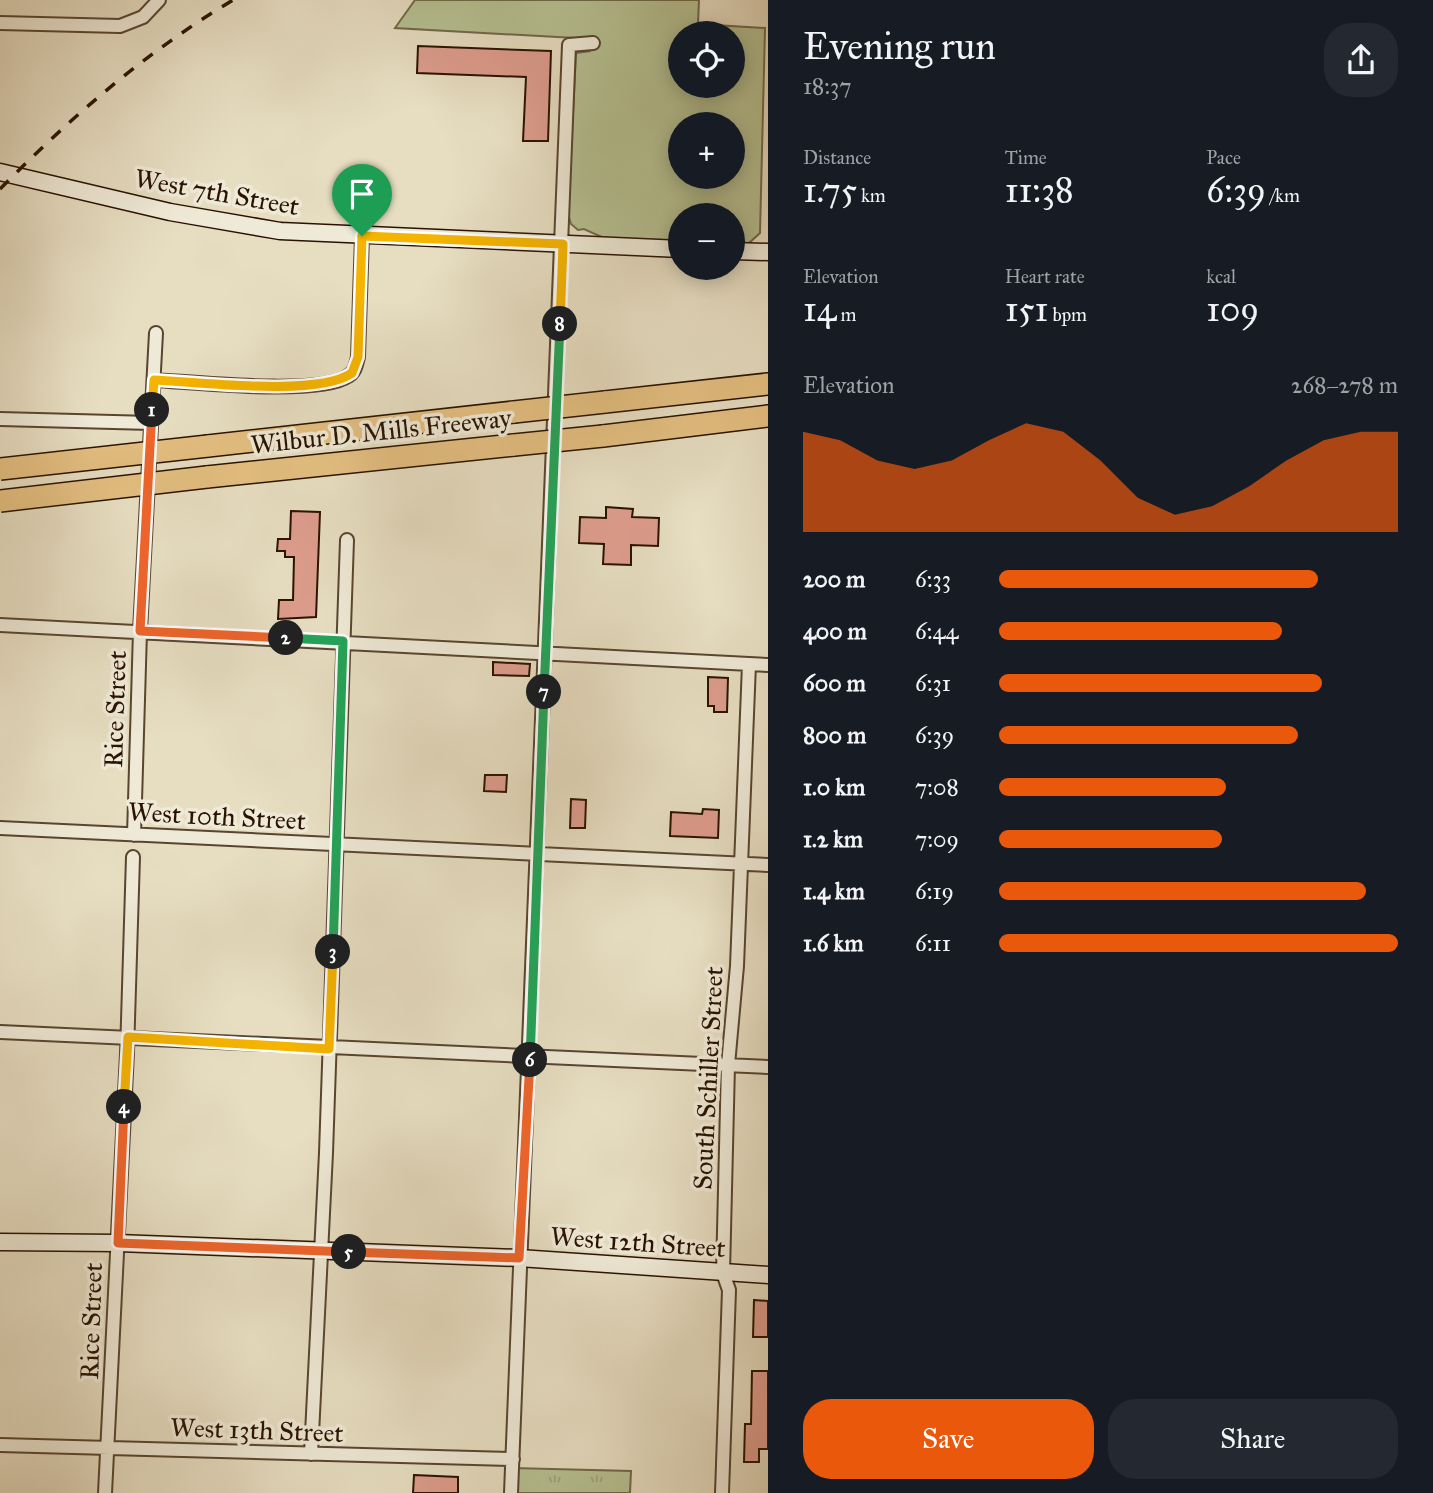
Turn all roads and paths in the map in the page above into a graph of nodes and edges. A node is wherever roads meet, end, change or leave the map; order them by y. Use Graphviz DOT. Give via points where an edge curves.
graph roads {
  1 [pos="159,0"];
  2 [pos="0,23"];
  3 [pos="593,43"];
  4 [pos="0,172"];
  5 [pos="362,236"];
  6 [pos="563,244"];
  7 [pos="668,248"];
  8 [pos="745,251"];
  9 [pos="768,252"];
  10 [pos="156,333"];
  11 [pos="154,380"];
  12 [pos="768,384"];
  13 [pos="768,416"];
  14 [pos="0,419"];
  15 [pos="151,423"];
  16 [pos="671,426"];
  17 [pos="768,430"];
  18 [pos="0,469"];
  19 [pos="0,501"];
  20 [pos="347,540"];
  21 [pos="0,625"];
  22 [pos="140,631"];
  23 [pos="343,641"];
  24 [pos="546,651"];
  25 [pos="749,664"];
  26 [pos="768,665"];
  27 [pos="0,828"];
  28 [pos="134,835"];
  29 [pos="336,844"];
  30 [pos="537,854"];
  31 [pos="133,857"];
  32 [pos="741,863"];
  33 [pos="768,865"];
  34 [pos="0,1032"];
  35 [pos="128,1037"];
  36 [pos="329,1049"];
  37 [pos="530,1055"];
  38 [pos="728,1065"];
  39 [pos="768,1068"];
  40 [pos="0,1242"];
  41 [pos="118,1243"];
  42 [pos="319,1251"];
  43 [pos="519,1258"];
  44 [pos="723,1273"];
  45 [pos="768,1275"];
  46 [pos="0,1445"];
  47 [pos="107,1448"];
  48 [pos="311,1454"];
  49 [pos="513,1458"];
  50 [pos="105,1493"];
  51 [pos="511,1493"];
  52 [pos="722,1493"];
  1 -- 2 [label="street" via="143,17 120,26"];
  3 -- 6 [label="street" via="569,45"];
  4 -- 5 [label="street, West 7th Street" via="217,221"];
  5 -- 6 [label="street, West 7th Street"];
  5 -- 11 [label="street" via="358,357 345,378 322,384 265,386"];
  6 -- 7 [label="street, West 7th Street"];
  6 -- 24 [label="street"];
  8 -- 9 [label="street"];
  10 -- 11 [label="street, Rice Street"];
  11 -- 15 [label="street, Rice Street"];
  12 -- 18 [label="highway, Wilbur D. Mills Freeway, bridge"];
  13 -- 16 [label="highway, Wilbur D. Mills Freeway"];
  14 -- 15 [label="street"];
  15 -- 22 [label="street, Rice Street"];
  16 -- 17 [label="highway"];
  16 -- 19 [label="highway, Wilbur D. Mills Freeway, bridge"];
  20 -- 23 [label="street"];
  21 -- 22 [label="street"];
  22 -- 23 [label="street"];
  22 -- 28 [label="street, Rice Street"];
  23 -- 24 [label="street"];
  23 -- 29 [label="street"];
  24 -- 25 [label="street"];
  24 -- 30 [label="street"];
  25 -- 26 [label="street"];
  25 -- 32 [label="street, South Schiller Street"];
  27 -- 28 [label="street, West 10th Street"];
  28 -- 29 [label="street, West 10th Street"];
  29 -- 30 [label="street, West 10th Street"];
  29 -- 36 [label="street"];
  30 -- 32 [label="street, West 10th Street"];
  30 -- 37 [label="street"];
  31 -- 35 [label="street, Rice Street"];
  32 -- 33 [label="street, West 10th Street"];
  32 -- 38 [label="street, South Schiller Street"];
  34 -- 35 [label="street"];
  35 -- 36 [label="street"];
  35 -- 41 [label="street, Rice Street"];
  36 -- 37 [label="street"];
  36 -- 42 [label="street"];
  37 -- 38 [label="street"];
  37 -- 43 [label="street"];
  38 -- 39 [label="street"];
  38 -- 44 [label="street, South Schiller Street"];
  40 -- 41 [label="street, West 12th Street"];
  41 -- 42 [label="street, West 12th Street"];
  41 -- 47 [label="street, Rice Street"];
  42 -- 43 [label="street, West 12th Street"];
  42 -- 48 [label="street"];
  43 -- 44 [label="street, West 12th Street"];
  43 -- 49 [label="street"];
  44 -- 45 [label="street, West 12th Street"];
  44 -- 52 [label="street, South Schiller Street" via="729,1290"];
  46 -- 47 [label="street, West 13th Street"];
  47 -- 48 [label="street, West 13th Street"];
  47 -- 50 [label="street, Rice Street"];
  48 -- 49 [label="street, West 13th Street"];
  49 -- 51 [label="street"];
}
